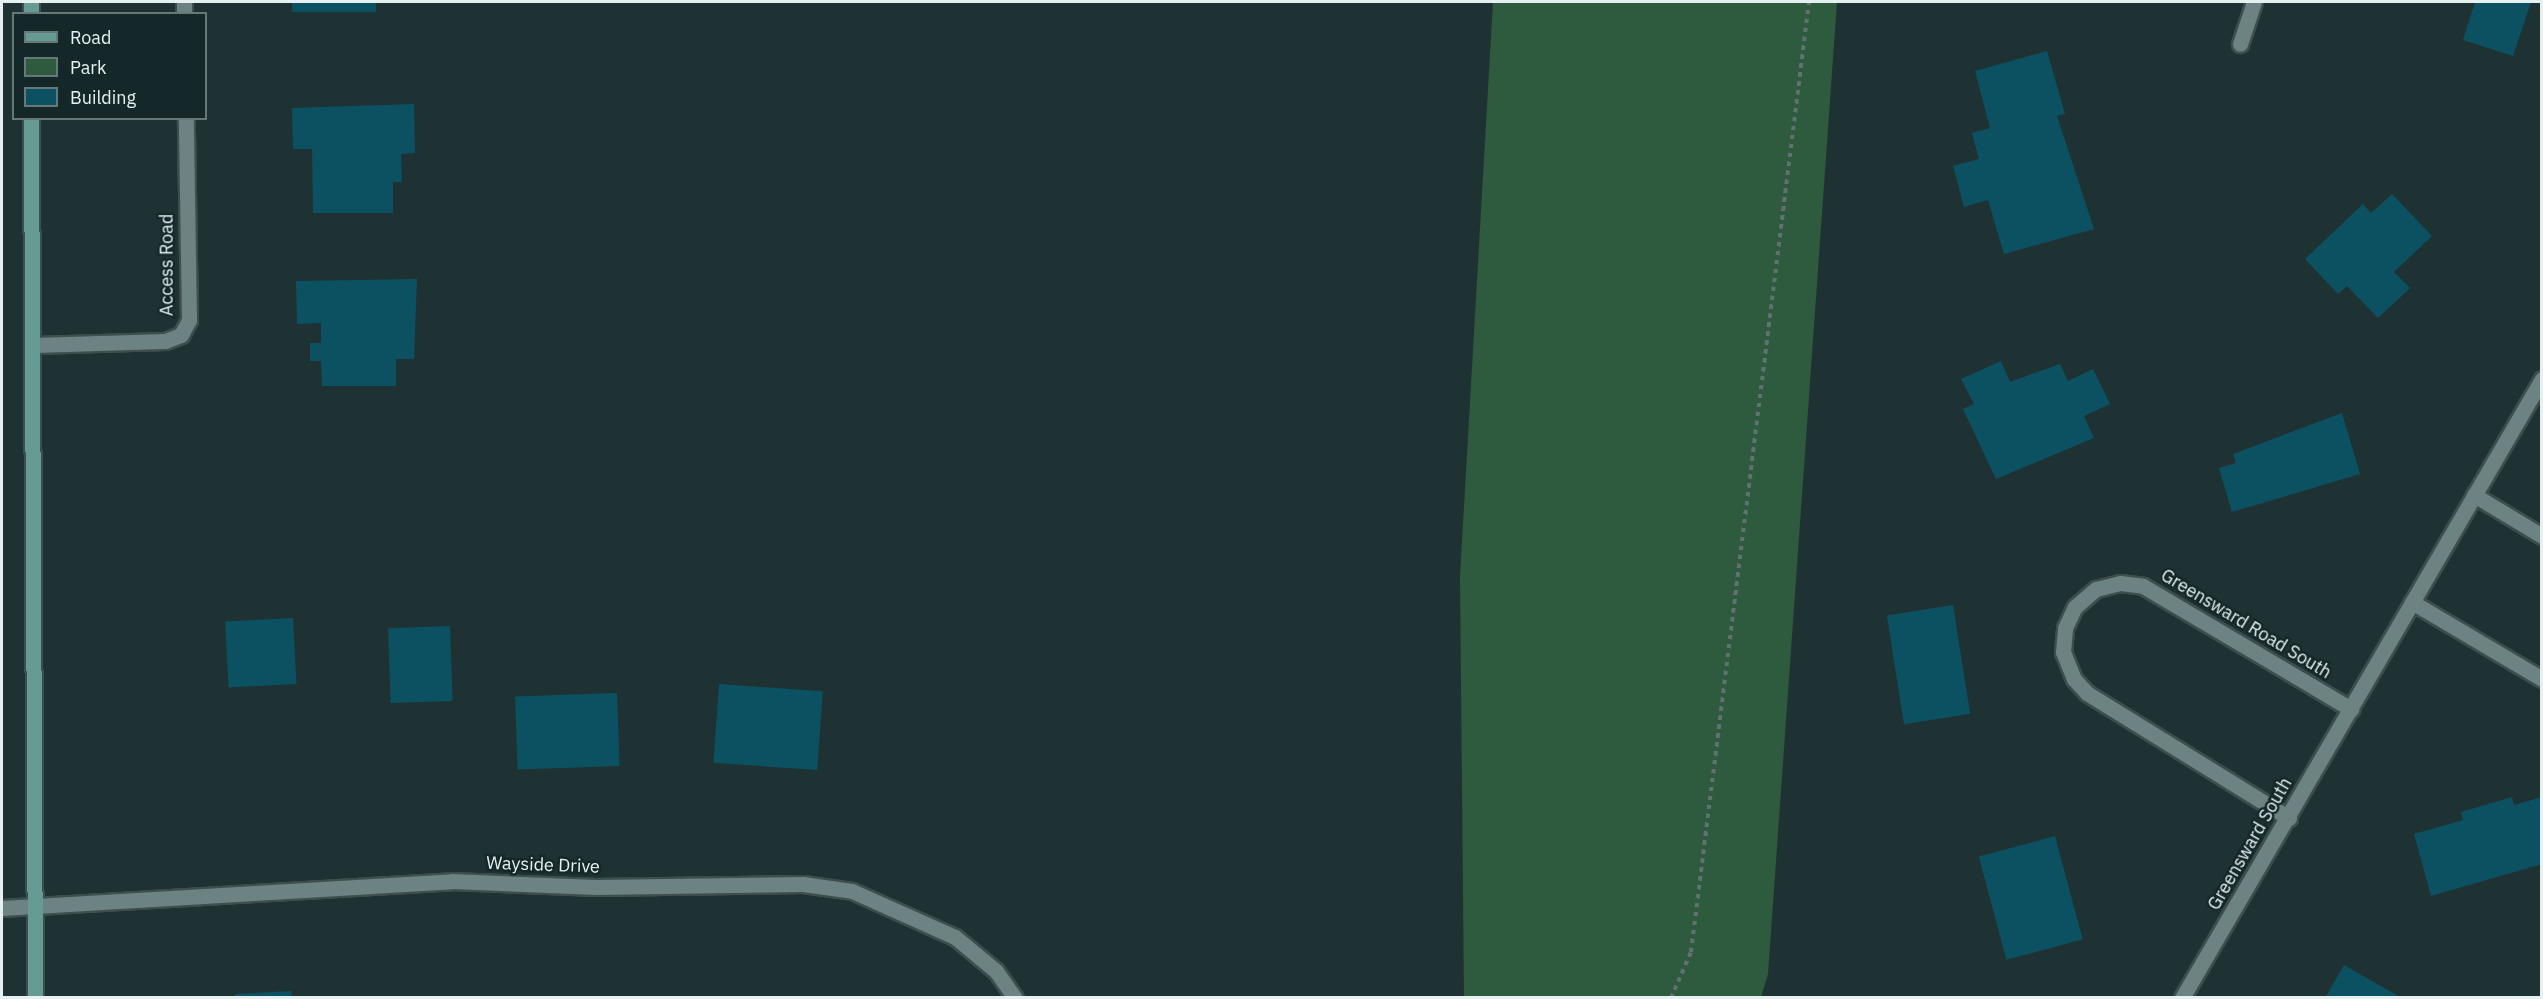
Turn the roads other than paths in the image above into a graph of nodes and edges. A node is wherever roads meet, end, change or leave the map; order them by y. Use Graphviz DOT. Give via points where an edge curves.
graph roads {
  1 [pos="2254,2"];
  2 [pos="2240,44"];
  3 [pos="31,120"];
  4 [pos="186,120"];
  5 [pos="34,345"];
  6 [pos="2541,379"];
  7 [pos="2474,495"];
  8 [pos="2541,536"];
  9 [pos="2412,602"];
  10 [pos="2541,679"];
  11 [pos="2351,709"];
  12 [pos="2289,818"];
  13 [pos="2,908"];
  14 [pos="34,908"];
  15 [pos="35,998"];
  16 [pos="1015,998"];
  17 [pos="2182,998"];
  1 -- 2 [label="street"];
  3 -- 5 [label="main road"];
  4 -- 5 [label="street, Access Road" via="189,320 181,335 165,341"];
  5 -- 14 [label="main road"];
  6 -- 7 [label="street"];
  7 -- 8 [label="street"];
  7 -- 9 [label="street"];
  9 -- 10 [label="street"];
  9 -- 11 [label="street"];
  11 -- 12 [label="street, Greensward South"];
  11 -- 12 [label="street, Greensward Road South" via="2143,586 2120,583 2096,589 2075,607 2065,628 2063,652 2074,679 2087,693"];
  12 -- 17 [label="street, Greensward South"];
  13 -- 14 [label="street, Wayside Drive"];
  14 -- 15 [label="main road"];
  14 -- 16 [label="street, Wayside Drive" via="452,881 596,886 802,884 852,891 955,937 996,971"];
}
